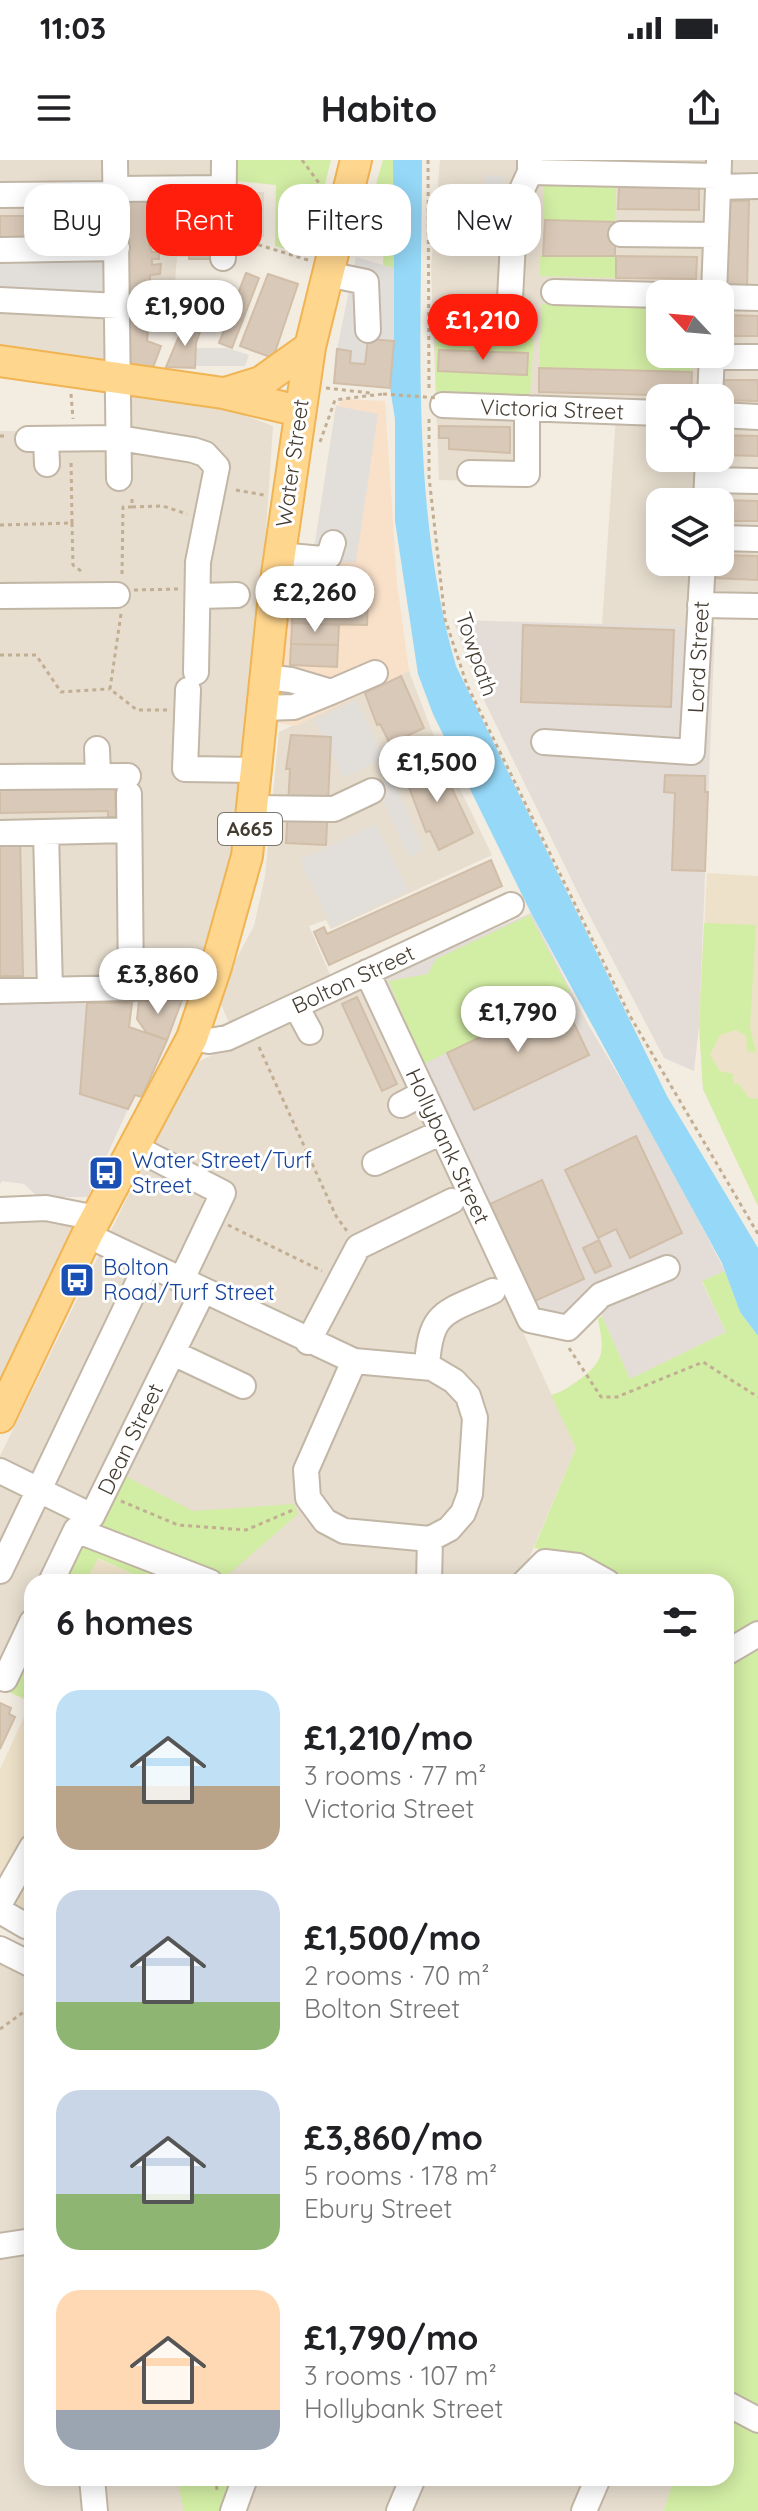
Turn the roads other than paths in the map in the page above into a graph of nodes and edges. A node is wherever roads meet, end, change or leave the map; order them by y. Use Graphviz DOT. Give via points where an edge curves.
graph roads {
  1 [pos="115,160"];
  2 [pos="224,160"];
  3 [pos="356,160"];
  4 [pos="530,166"];
  5 [pos="617,167"];
  6 [pos="718,174"];
  7 [pos="116,184"];
  8 [pos="224,184"];
  9 [pos="758,186"];
  10 [pos="24,194"];
  11 [pos="0,195"];
  12 [pos="621,234"];
  13 [pos="716,235"];
  14 [pos="0,250"];
  15 [pos="24,250"];
  16 [pos="117,256"];
  17 [pos="328,270"];
  18 [pos="714,280"];
  19 [pos="554,292"];
  20 [pos="646,295"];
  21 [pos="734,297"];
  22 [pos="758,298"];
  23 [pos="0,300"];
  24 [pos="118,306"];
  25 [pos="453,317"];
  26 [pos="368,330"];
  27 [pos="310,347"];
  28 [pos="734,356"];
  29 [pos="758,357"];
  30 [pos="0,361"];
  31 [pos="119,378"];
  32 [pos="223,393"];
  33 [pos="435,405"];
  34 [pos="527,408"];
  35 [pos="646,412"];
  36 [pos="734,416"];
  37 [pos="758,417"];
  38 [pos="297,425"];
  39 [pos="119,438"];
  40 [pos="47,464"];
  41 [pos="470,473"];
  42 [pos="119,478"];
  43 [pos="707,480"];
  44 [pos="758,481"];
  45 [pos="734,538"];
  46 [pos="758,539"];
  47 [pos="333,543"];
  48 [pos="279,555"];
  49 [pos="81,571"];
  50 [pos="702,576"];
  51 [pos="198,592"];
  52 [pos="120,593"];
  53 [pos="237,595"];
  54 [pos="0,596"];
  55 [pos="81,596"];
  56 [pos="700,605"];
  57 [pos="758,606"];
  58 [pos="375,673"];
  59 [pos="265,677"];
  60 [pos="331,692"];
  61 [pos="262,708"];
  62 [pos="544,742"];
  63 [pos="97,749"];
  64 [pos="256,770"];
  65 [pos="98,776"];
  66 [pos="0,777"];
  67 [pos="372,791"];
  68 [pos="252,808"];
  69 [pos="129,830"];
  70 [pos="46,832"];
  71 [pos="0,833"];
  72 [pos="511,905"];
  73 [pos="367,972"];
  74 [pos="210,986"];
  75 [pos="131,988"];
  76 [pos="50,990"];
  77 [pos="0,991"];
  78 [pos="296,1006"];
  79 [pos="310,1032"];
  80 [pos="192,1038"];
  81 [pos="424,1093"];
  82 [pos="401,1105"];
  83 [pos="442,1132"];
  84 [pos="134,1147"];
  85 [pos="375,1163"];
  86 [pos="452,1201"];
  87 [pos="0,1210"];
  88 [pos="92,1227"];
  89 [pos="147,1264"];
  90 [pos="667,1268"];
  91 [pos="192,1286"];
  92 [pos="493,1291"];
  93 [pos="308,1342"];
  94 [pos="173,1353"];
  95 [pos="354,1361"];
  96 [pos="427,1367"];
  97 [pos="243,1386"];
  98 [pos="0,1417"];
  99 [pos="0,1471"];
  100 [pos="39,1490"];
  101 [pos="84,1523"];
  102 [pos="430,1539"];
  103 [pos="0,1571"];
  104 [pos="55,1574"];
  105 [pos="193,1574"];
  106 [pos="429,1574"];
  107 [pos="533,1574"];
  108 [pos="592,1574"];
  109 [pos="758,1634"];
  110 [pos="24,1639"];
  111 [pos="734,1648"];
  112 [pos="5,1679"];
  113 [pos="24,1861"];
  114 [pos="0,1903"];
  115 [pos="0,1911"];
  116 [pos="24,1925"];
  117 [pos="0,1949"];
  118 [pos="24,1961"];
  119 [pos="24,2242"];
  120 [pos="0,2246"];
  121 [pos="734,2407"];
  122 [pos="758,2420"];
  123 [pos="93,2486"];
  124 [pos="242,2486"];
  125 [pos="410,2486"];
  126 [pos="95,2511"];
  127 [pos="233,2511"];
  128 [pos="399,2511"];
  1 -- 7 [label="street"];
  2 -- 8 [label="street"];
  3 -- 17 [label="main road, Water Street / A665"];
  4 -- 5 [label="street"];
  4 -- 25 [label="street" via="515,205 509,313 505,319"];
  5 -- 6 [label="street"];
  6 -- 9 [label="street"];
  6 -- 13 [label="street"];
  10 -- 11 [label="street"];
  12 -- 13 [label="street"];
  13 -- 18 [label="street"];
  14 -- 15 [label="street"];
  16 -- 24 [label="street"];
  17 -- 26 [label="street" via="366,282"];
  17 -- 27 [label="main road, Water Street / A665"];
  19 -- 20 [label="street"];
  21 -- 22 [label="street"];
  23 -- 24 [label="street"];
  24 -- 31 [label="street"];
  27 -- 32 [label="main road" via="261,382"];
  27 -- 38 [label="main road, Water Street / A665"];
  28 -- 29 [label="street"];
  30 -- 31 [label="main road"];
  31 -- 32 [label="main road"];
  31 -- 39 [label="street"];
  32 -- 38 [label="main road"];
  33 -- 34 [label="street, Victoria Street"];
  34 -- 35 [label="street, Victoria Street"];
  34 -- 41 [label="street" via="527,474"];
  36 -- 37 [label="street"];
  38 -- 48 [label="main road, Water Street / A665"];
  39 -- 40 [label="street" via="37,439"];
  39 -- 42 [label="street"];
  39 -- 51 [label="street" via="205,454 217,467 226,488 207,523"];
  43 -- 44 [label="street"];
  45 -- 46 [label="street"];
  47 -- 48 [label="street" via="329,556 322,559"];
  48 -- 59 [label="main road, Water Street / A665"];
  49 -- 55 [label="street"];
  50 -- 56 [label="street, Lord Street"];
  51 -- 53 [label="street"];
  51 -- 64 [label="street" via="185,769"];
  52 -- 55 [label="street"];
  54 -- 55 [label="street"];
  56 -- 57 [label="street"];
  56 -- 62 [label="street, Lord Street" via="692,752"];
  58 -- 60 [label="street"];
  59 -- 60 [label="street"];
  59 -- 61 [label="main road, Water Street / A665"];
  60 -- 61 [label="street" via="294,707"];
  61 -- 64 [label="main road, Water Street / A665"];
  63 -- 65 [label="street"];
  64 -- 68 [label="main road, Water Street / A665"];
  65 -- 66 [label="street"];
  65 -- 69 [label="street" via="128,785"];
  67 -- 68 [label="street" via="334,809"];
  68 -- 74 [label="main road, Water Street / A665" via="247,856"];
  69 -- 70 [label="street"];
  69 -- 75 [label="street"];
  70 -- 71 [label="street"];
  70 -- 76 [label="street"];
  72 -- 73 [label="street, Bolton Street"];
  73 -- 78 [label="street, Bolton Street"];
  73 -- 81 [label="street, Hollybank Street"];
  74 -- 75 [label="street"];
  74 -- 80 [label="main road, Water Street / A665"];
  75 -- 76 [label="street"];
  76 -- 77 [label="street"];
  78 -- 79 [label="street"];
  78 -- 80 [label="street, Bolton Street" via="218,1041"];
  80 -- 84 [label="main road, Water Street / A665"];
  81 -- 82 [label="street"];
  81 -- 83 [label="street, Hollybank Street"];
  83 -- 85 [label="street"];
  83 -- 90 [label="street, Hollybank Street" via="530,1320 568,1328 601,1295"];
  84 -- 88 [label="main road, Water Street / A665"];
  84 -- 91 [label="street, Dean Street" via="223,1193"];
  86 -- 93 [label="street" via="358,1247"];
  87 -- 88 [label="street" via="46,1208"];
  88 -- 89 [label="street"];
  88 -- 98 [label="main road, A665"];
  89 -- 91 [label="street"];
  89 -- 100 [label="street"];
  91 -- 93 [label="street"];
  91 -- 94 [label="street, Dean Street"];
  92 -- 96 [label="street" via="441,1314 429,1335"];
  93 -- 95 [label="street"];
  94 -- 97 [label="street"];
  94 -- 101 [label="street, Dean Street"];
  95 -- 96 [label="street"];
  95 -- 102 [label="street" via="306,1470 310,1501 325,1521 344,1531"];
  96 -- 102 [label="street" via="454,1381 468,1396 475,1418 470,1494 463,1513"];
  99 -- 100 [label="street"];
  100 -- 101 [label="street"];
  100 -- 103 [label="street"];
  101 -- 104 [label="street, Dean Street"];
  101 -- 105 [label="street"];
  102 -- 106 [label="street"];
  107 -- 108 [label="street" via="545,1562 578,1566"];
  109 -- 111 [label="street"];
  110 -- 112 [label="street"];
  113 -- 114 [label="street"];
  115 -- 116 [label="street"];
  117 -- 118 [label="street"];
  119 -- 120 [label="street"];
  121 -- 122 [label="street"];
  123 -- 126 [label="street"];
  124 -- 127 [label="street"];
  125 -- 128 [label="street"];
}
